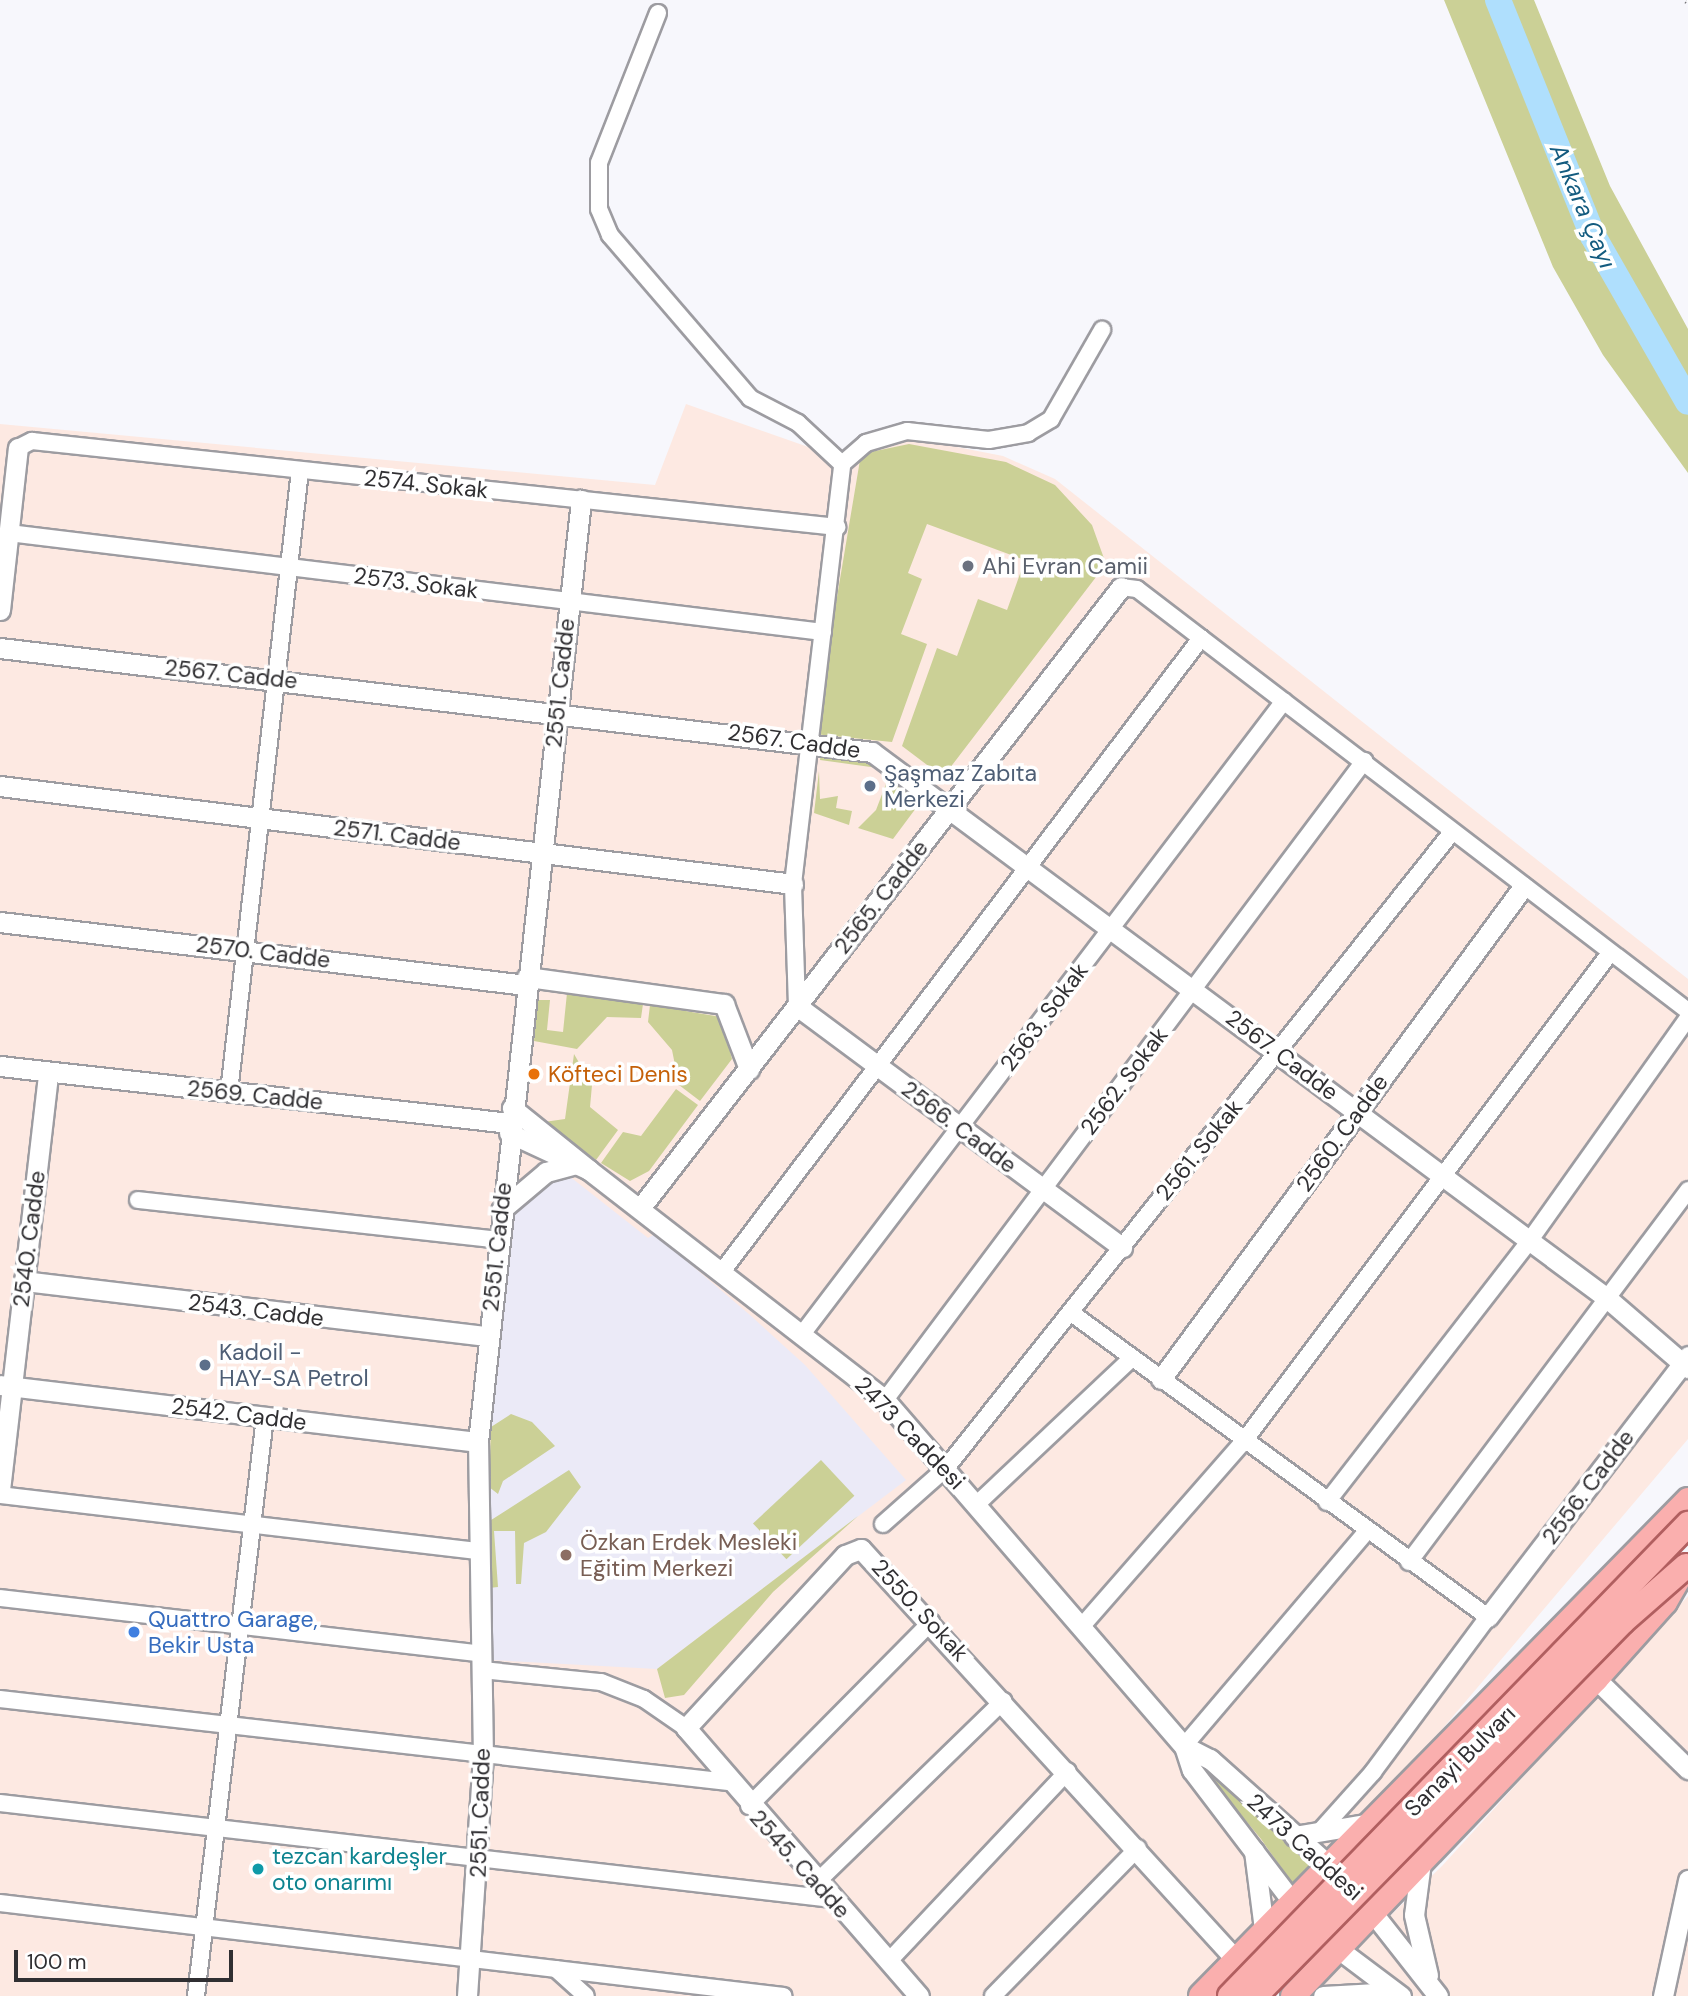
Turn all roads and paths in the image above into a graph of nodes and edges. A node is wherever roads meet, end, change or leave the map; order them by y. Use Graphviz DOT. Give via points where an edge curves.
graph roads {
  1 [pos="659,13"];
  2 [pos="1102,330"];
  3 [pos="18,448"];
  4 [pos="842,464"];
  5 [pos="300,471"];
  6 [pos="581,500"];
  7 [pos="837,527"];
  8 [pos="9,533"];
  9 [pos="289,567"];
  10 [pos="1121,587"];
  11 [pos="569,601"];
  12 [pos="0,610"];
  13 [pos="822,632"];
  14 [pos="1201,638"];
  15 [pos="0,649"];
  16 [pos="276,679"];
  17 [pos="1284,701"];
  18 [pos="556,711"];
  19 [pos="808,740"];
  20 [pos="1364,761"];
  21 [pos="0,786"];
  22 [pos="951,807"];
  23 [pos="260,818"];
  24 [pos="1452,832"];
  25 [pos="541,853"];
  26 [pos="1029,866"];
  27 [pos="793,884"];
  28 [pos="1523,887"];
  29 [pos="0,922"];
  30 [pos="1112,928"];
  31 [pos="245,950"];
  32 [pos="1610,953"];
  33 [pos="526,981"];
  34 [pos="1194,989"];
  35 [pos="797,1006"];
  36 [pos="1688,1011"];
  37 [pos="1688,1018"];
  38 [pos="1277,1051"];
  39 [pos="0,1066"];
  40 [pos="877,1066"];
  41 [pos="749,1069"];
  42 [pos="48,1072"];
  43 [pos="229,1092"];
  44 [pos="1358,1112"];
  45 [pos="510,1121"];
  46 [pos="960,1127"];
  47 [pos="582,1167"];
  48 [pos="1446,1177"];
  49 [pos="1043,1189"];
  50 [pos="1688,1190"];
  51 [pos="138,1200"];
  52 [pos="641,1207"];
  53 [pos="501,1210"];
  54 [pos="498,1240"];
  55 [pos="1530,1240"];
  56 [pos="1122,1247"];
  57 [pos="724,1269"];
  58 [pos="24,1282"];
  59 [pos="1608,1299"];
  60 [pos="1070,1312"];
  61 [pos="803,1333"];
  62 [pos="488,1336"];
  63 [pos="1132,1358"];
  64 [pos="1687,1362"];
  65 [pos="1161,1379"];
  66 [pos="6,1386"];
  67 [pos="885,1400"];
  68 [pos="265,1417"];
  69 [pos="1244,1441"];
  70 [pos="478,1442"];
  71 [pos="946,1468"];
  72 [pos="1688,1485"];
  73 [pos="0,1490"];
  74 [pos="0,1495"];
  75 [pos="1688,1500"];
  76 [pos="1327,1502"];
  77 [pos="977,1504"];
  78 [pos="1676,1522"];
  79 [pos="883,1524"];
  80 [pos="253,1525"];
  81 [pos="1367,1531"];
  82 [pos="478,1551"];
  83 [pos="1409,1562"];
  84 [pos="1687,1565"];
  85 [pos="0,1598"];
  86 [pos="1488,1618"];
  87 [pos="932,1622"];
  88 [pos="241,1626"];
  89 [pos="1082,1626"];
  90 [pos="482,1662"];
  91 [pos="1596,1679"];
  92 [pos="0,1699"];
  93 [pos="1003,1701"];
  94 [pos="229,1727"];
  95 [pos="686,1728"];
  96 [pos="1184,1746"];
  97 [pos="483,1758"];
  98 [pos="1688,1769"];
  99 [pos="1068,1771"];
  100 [pos="728,1782"];
  101 [pos="0,1802"];
  102 [pos="749,1806"];
  103 [pos="1370,1820"];
  104 [pos="216,1828"];
  105 [pos="1320,1831"];
  106 [pos="1294,1836"];
  107 [pos="1252,1843"];
  108 [pos="1138,1848"];
  109 [pos="479,1858"];
  110 [pos="1424,1859"];
  111 [pos="1328,1864"];
  112 [pos="1688,1880"];
  113 [pos="817,1882"];
  114 [pos="832,1899"];
  115 [pos="1292,1900"];
  116 [pos="0,1903"];
  117 [pos="1373,1912"];
  118 [pos="205,1928"];
  119 [pos="1264,1929"];
  120 [pos="1338,1950"];
  121 [pos="471,1959"];
  122 [pos="1236,1960"];
  123 [pos="888,1962"];
  124 [pos="556,1969"];
  125 [pos="1435,1991"];
  126 [pos="1398,1994"];
  127 [pos="196,1996"];
  128 [pos="467,1996"];
  129 [pos="586,1996"];
  130 [pos="783,1996"];
  131 [pos="919,1996"];
  132 [pos="993,1996"];
  133 [pos="1201,1996"];
  134 [pos="1230,1996"];
  135 [pos="1255,1996"];
  136 [pos="1284,1996"];
  137 [pos="1293,1996"];
  138 [pos="1323,1996"];
  139 [pos="1663,1996"];
  1 -- 4 [label="street" via="599,163 599,209 610,235 750,398 798,423"];
  2 -- 4 [label="street" via="1051,419 1028,433 989,440 907,431 866,443"];
  3 -- 5 [label="street, 2574. Sokak" via="32,441"];
  3 -- 8 [label="street"];
  4 -- 7 [label="street"];
  5 -- 6 [label="street, 2574. Sokak"];
  5 -- 9 [label="street"];
  6 -- 7 [label="street, 2574. Sokak"];
  6 -- 11 [label="street, 2551. Cadde"];
  7 -- 13 [label="street"];
  8 -- 9 [label="street, 2573. Sokak"];
  8 -- 12 [label="street"];
  9 -- 11 [label="street, 2573. Sokak"];
  9 -- 16 [label="street"];
  10 -- 14 [label="street" via="1137,589"];
  10 -- 22 [label="street, 2565. Cadde"];
  11 -- 13 [label="street, 2573. Sokak"];
  11 -- 18 [label="street, 2551. Cadde"];
  13 -- 19 [label="street"];
  14 -- 17 [label="street"];
  14 -- 26 [label="street"];
  15 -- 16 [label="street, 2567. Cadde"];
  16 -- 18 [label="street, 2567. Cadde"];
  16 -- 23 [label="street"];
  17 -- 20 [label="street"];
  17 -- 30 [label="street, 2563. Sokak"];
  18 -- 19 [label="street, 2567. Cadde"];
  18 -- 25 [label="street, 2551. Cadde"];
  19 -- 22 [label="street, 2567. Cadde" via="890,760"];
  19 -- 27 [label="street"];
  20 -- 24 [label="street"];
  20 -- 34 [label="street, 2562. Sokak"];
  21 -- 23 [label="street, 2571. Cadde"];
  22 -- 26 [label="street, 2567. Cadde"];
  22 -- 35 [label="street, 2565. Cadde"];
  23 -- 25 [label="street, 2571. Cadde"];
  23 -- 31 [label="street"];
  24 -- 28 [label="street"];
  24 -- 38 [label="street, 2561. Sokak"];
  25 -- 27 [label="street, 2571. Cadde"];
  25 -- 33 [label="street, 2551. Cadde"];
  26 -- 30 [label="street, 2567. Cadde"];
  26 -- 40 [label="street"];
  27 -- 35 [label="street"];
  28 -- 32 [label="street"];
  28 -- 44 [label="street, 2560. Cadde"];
  29 -- 31 [label="street, 2570. Cadde"];
  30 -- 34 [label="street, 2567. Cadde"];
  30 -- 46 [label="street, 2563. Sokak"];
  31 -- 33 [label="street, 2570. Cadde"];
  31 -- 43 [label="street"];
  32 -- 36 [label="street"];
  32 -- 48 [label="street"];
  33 -- 41 [label="street, 2570. Cadde" via="724,1004"];
  33 -- 45 [label="street, 2551. Cadde"];
  34 -- 38 [label="street, 2567. Cadde"];
  34 -- 49 [label="street, 2562. Sokak"];
  35 -- 40 [label="street, 2566. Cadde"];
  35 -- 41 [label="street, 2565. Cadde"];
  37 -- 55 [label="street"];
  38 -- 44 [label="street, 2567. Cadde"];
  38 -- 56 [label="street, 2561. Sokak"];
  39 -- 42 [label="street, 2569. Cadde"];
  40 -- 46 [label="street, 2566. Cadde"];
  40 -- 57 [label="street"];
  41 -- 52 [label="street, 2565. Cadde"];
  42 -- 43 [label="street, 2569. Cadde"];
  42 -- 58 [label="street, 2540. Cadde"];
  43 -- 45 [label="street, 2569. Cadde"];
  44 -- 48 [label="street, 2567. Cadde"];
  44 -- 65 [label="street, 2560. Cadde"];
  45 -- 47 [label="street, 2569. Cadde"];
  45 -- 53 [label="street, 2551. Cadde"];
  46 -- 49 [label="street, 2566. Cadde"];
  46 -- 61 [label="street, 2563. Sokak"];
  47 -- 52 [label="street, 2473 Caddesi"];
  47 -- 53 [label="street" via="546,1172"];
  48 -- 55 [label="street, 2567. Cadde"];
  48 -- 69 [label="street"];
  49 -- 56 [label="street, 2566. Cadde"];
  49 -- 67 [label="street, 2562. Sokak"];
  50 -- 59 [label="street"];
  51 -- 54 [label="street"];
  52 -- 57 [label="street, 2473 Caddesi"];
  53 -- 54 [label="street, 2551. Cadde"];
  54 -- 62 [label="street, 2551. Cadde"];
  55 -- 59 [label="street, 2567. Cadde"];
  55 -- 76 [label="street"];
  56 -- 60 [label="street, 2561. Sokak"];
  57 -- 61 [label="street, 2473 Caddesi"];
  58 -- 62 [label="street, 2543. Cadde"];
  58 -- 66 [label="street, 2540. Cadde"];
  59 -- 64 [label="street, 2567. Cadde"];
  59 -- 83 [label="street"];
  60 -- 63 [label="street"];
  60 -- 71 [label="street, 2561. Sokak"];
  61 -- 67 [label="street, 2473 Caddesi"];
  62 -- 70 [label="street, 2551. Cadde"];
  63 -- 65 [label="street"];
  63 -- 77 [label="street"];
  64 -- 86 [label="street, 2556. Cadde"];
  65 -- 69 [label="street"];
  66 -- 68 [label="street, 2542. Cadde"];
  66 -- 73 [label="street, 2540. Cadde"];
  67 -- 71 [label="street, 2473 Caddesi"];
  68 -- 70 [label="street, 2542. Cadde"];
  68 -- 80 [label="street"];
  69 -- 76 [label="street"];
  69 -- 89 [label="street"];
  70 -- 82 [label="street, 2551. Cadde"];
  71 -- 77 [label="street, 2473 Caddesi"];
  71 -- 79 [label="street, 2561. Sokak"];
  72 -- 78 [label="street"];
  74 -- 80 [label="street"];
  75 -- 78 [label="main road"];
  76 -- 81 [label="street"];
  77 -- 89 [label="street, 2473 Caddesi"];
  78 -- 103 [label="main road"];
  78 -- 134 [label="main road, Sanayi Bulvarı, bridge"];
  80 -- 82 [label="street"];
  80 -- 88 [label="street"];
  81 -- 83 [label="street"];
  81 -- 96 [label="street"];
  82 -- 90 [label="street, 2551. Cadde"];
  83 -- 86 [label="street"];
  84 -- 91 [label="main road" via="1665,1602"];
  84 -- 135 [label="main road, Sanayi Bulvarı, bridge" via="1622,1622"];
  85 -- 88 [label="street"];
  86 -- 105 [label="street" via="1373,1772"];
  87 -- 93 [label="street, 2550. Sokak"];
  87 -- 95 [label="street, 2550. Sokak" via="867,1553 852,1550"];
  87 -- 102 [label="street"];
  88 -- 90 [label="street"];
  88 -- 94 [label="street"];
  89 -- 96 [label="street, 2473 Caddesi"];
  90 -- 95 [label="street" via="601,1682 644,1699"];
  90 -- 97 [label="street, 2551. Cadde"];
  91 -- 98 [label="street"];
  91 -- 110 [label="main road"];
  92 -- 94 [label="street"];
  93 -- 99 [label="street, 2550. Sokak"];
  93 -- 113 [label="street"];
  94 -- 97 [label="street"];
  94 -- 104 [label="street"];
  95 -- 100 [label="street, 2545. Cadde"];
  96 -- 106 [label="street, 2473 Caddesi" via="1210,1759"];
  96 -- 107 [label="street, 2473 Caddesi" via="1192,1770"];
  97 -- 100 [label="street"];
  97 -- 109 [label="street, 2551. Cadde"];
  99 -- 108 [label="street, 2550. Sokak"];
  99 -- 123 [label="street"];
  100 -- 102 [label="street, 2545. Cadde"];
  101 -- 104 [label="street"];
  102 -- 113 [label="street, 2545. Cadde"];
  103 -- 105 [label="street"];
  103 -- 110 [label="main road" via="1373,1843 1384,1858 1398,1864"];
  103 -- 111 [label="main road"];
  104 -- 109 [label="street"];
  104 -- 118 [label="street"];
  105 -- 106 [label="street"];
  106 -- 111 [label="street, 2473 Caddesi"];
  107 -- 115 [label="street, 2473 Caddesi"];
  107 -- 119 [label="street"];
  108 -- 122 [label="street, 2550. Sokak"];
  108 -- 132 [label="street"];
  109 -- 114 [label="street"];
  109 -- 121 [label="street, 2551. Cadde"];
  110 -- 117 [label="main road"];
  110 -- 125 [label="street" via="1414,1914"];
  111 -- 115 [label="main road"];
  111 -- 117 [label="street, 2473 Caddesi"];
  112 -- 139 [label="street"];
  113 -- 114 [label="street, 2545. Cadde"];
  114 -- 123 [label="street, 2545. Cadde"];
  115 -- 119 [label="main road"];
  115 -- 120 [label="street, 2473 Caddesi"];
  116 -- 118 [label="street"];
  117 -- 120 [label="main road"];
  117 -- 125 [label="street, 2473 Caddesi"];
  118 -- 121 [label="street"];
  118 -- 127 [label="street"];
  119 -- 122 [label="main road"];
  120 -- 126 [label="street, 2473 Caddesi"];
  120 -- 137 [label="main road"];
  121 -- 124 [label="street"];
  121 -- 128 [label="street, 2551. Cadde"];
  122 -- 133 [label="main road"];
  122 -- 136 [label="main road" via="1258,1957 1272,1966"];
  123 -- 131 [label="street, 2545. Cadde"];
  124 -- 129 [label="street"];
  124 -- 130 [label="street"];
  126 -- 138 [label="street"];
}
